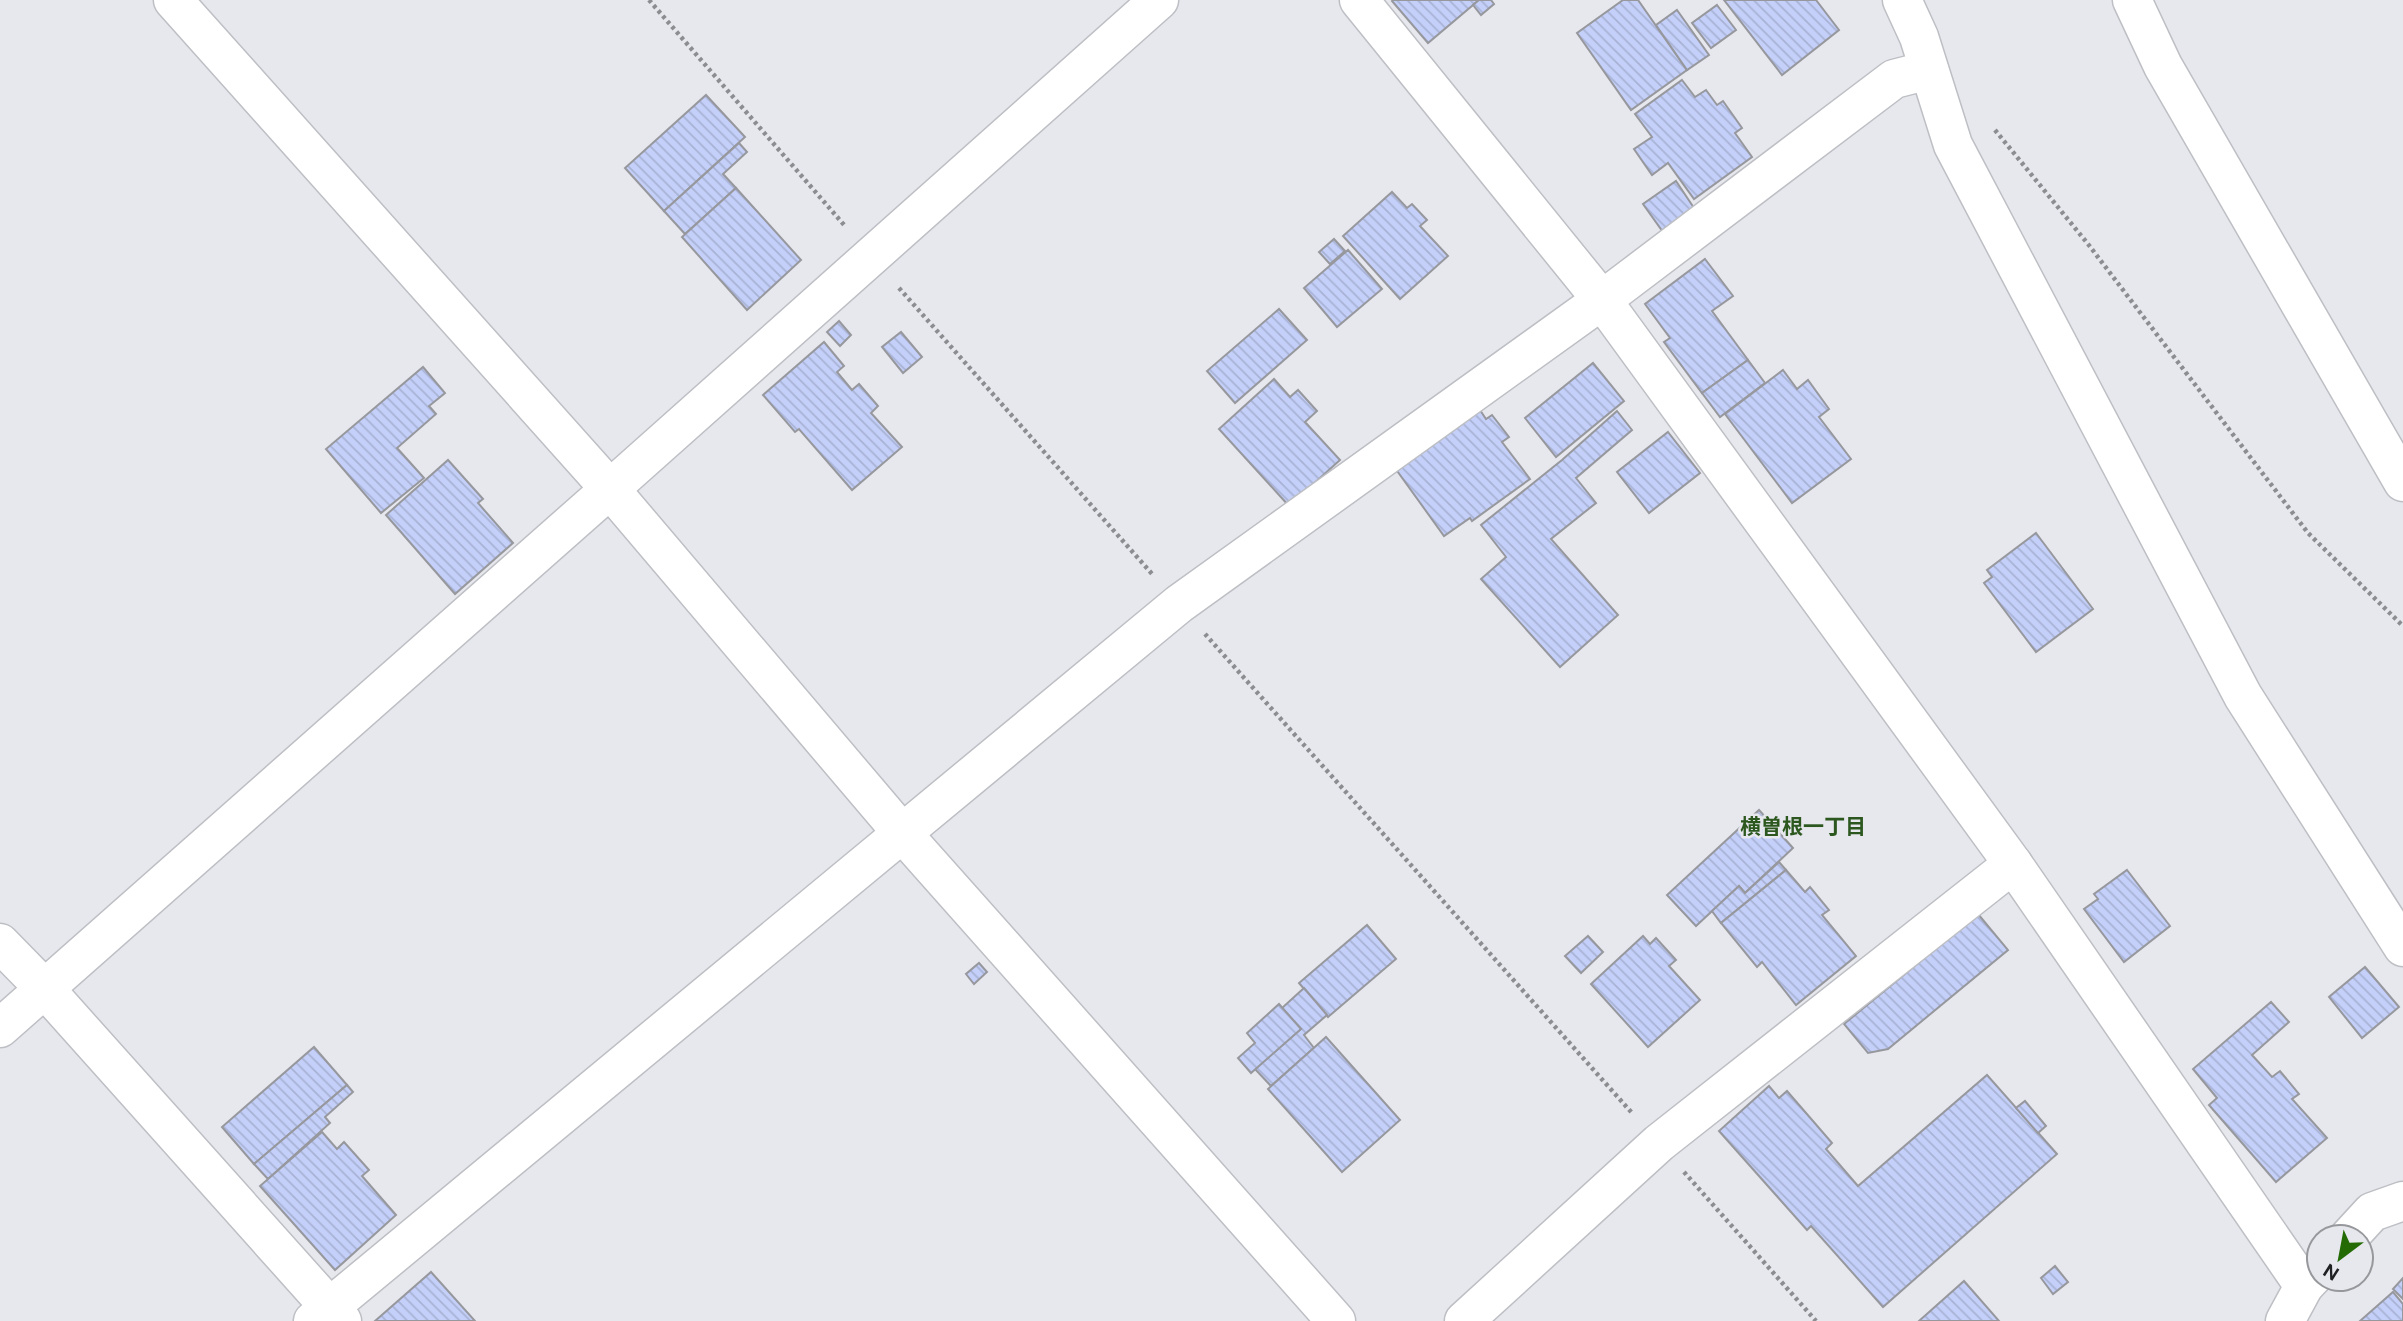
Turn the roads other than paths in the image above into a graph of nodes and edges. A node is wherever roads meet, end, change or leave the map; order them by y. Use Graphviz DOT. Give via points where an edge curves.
graph roads {
  1 [pos="173,0"];
  2 [pos="1158,0"];
  3 [pos="1359,0"];
  4 [pos="1902,0"];
  5 [pos="2132,0"];
  6 [pos="1929,70"];
  7 [pos="1602,300"];
  8 [pos="2403,482"];
  9 [pos="610,489"];
  10 [pos="904,834"];
  11 [pos="2013,864"];
  12 [pos="0,943"];
  13 [pos="2403,947"];
  14 [pos="45,989"];
  15 [pos="0,1028"];
  16 [pos="2403,1201"];
  17 [pos="2362,1223"];
  18 [pos="2305,1268"];
  19 [pos="2305,1289"];
  20 [pos="329,1316"];
  21 [pos="1336,1321"];
  22 [pos="1464,1321"];
  23 [pos="2285,1321"];
  1 -- 9 [label="street"];
  2 -- 9 [label="street"];
  3 -- 7 [label="street"];
  4 -- 6 [label="street"];
  5 -- 8 [label="street" via="2163,66"];
  6 -- 7 [label="street" via="1894,79"];
  6 -- 13 [label="street" via="1953,145 2243,696"];
  7 -- 10 [label="street" via="1179,604"];
  7 -- 11 [label="street"];
  9 -- 10 [label="street"];
  9 -- 14 [label="street"];
  10 -- 20 [label="street"];
  10 -- 21 [label="street"];
  11 -- 18 [label="street"];
  11 -- 22 [label="street" via="1659,1143"];
  12 -- 14 [label="street"];
  14 -- 15 [label="street"];
  14 -- 20 [label="street"];
  16 -- 17 [label="street" via="2372,1212"];
  19 -- 23 [label="street"];
}
